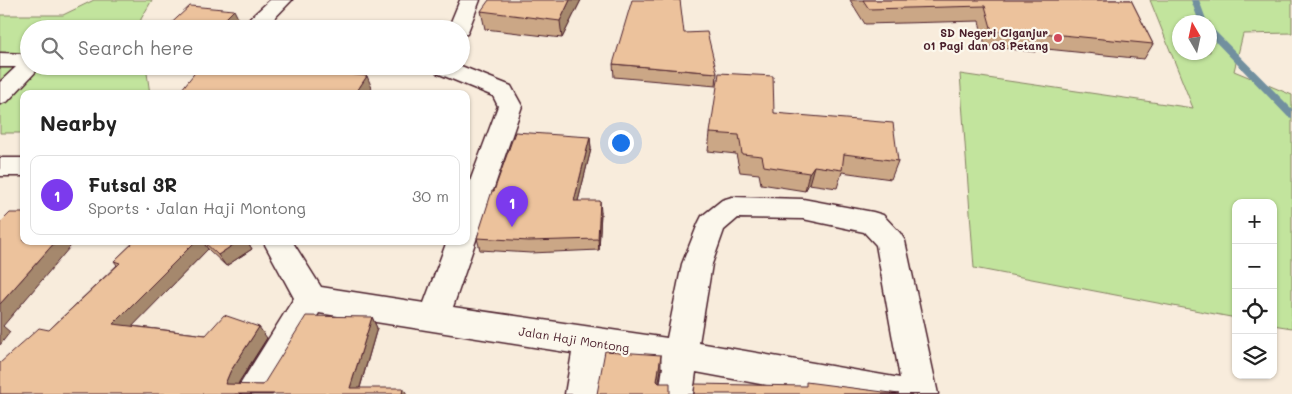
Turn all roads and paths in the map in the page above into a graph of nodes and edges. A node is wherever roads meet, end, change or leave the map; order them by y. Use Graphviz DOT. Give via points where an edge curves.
graph roads {
  1 [pos="282,0"];
  2 [pos="470,0"];
  3 [pos="261,20"];
  4 [pos="462,20"];
  5 [pos="0,60"];
  6 [pos="20,61"];
  7 [pos="21,75"];
  8 [pos="463,75"];
  9 [pos="0,96"];
  10 [pos="0,166"];
  11 [pos="20,167"];
  12 [pos="470,220"];
  13 [pos="279,245"];
  14 [pos="461,245"];
  15 [pos="311,299"];
  16 [pos="434,317"];
  17 [pos="591,341"];
  18 [pos="682,355"];
  19 [pos="253,394"];
  20 [pos="582,394"];
  21 [pos="676,394"];
  22 [pos="902,394"];
  23 [pos="921,394"];
  1 -- 3 [label="street"];
  2 -- 4 [label="street"];
  5 -- 6 [label="street"];
  7 -- 9 [label="street"];
  8 -- 12 [label="street" via="503,91 510,106"];
  10 -- 11 [label="street"];
  13 -- 15 [label="street"];
  14 -- 16 [label="street"];
  15 -- 16 [label="street, Jalan Haji Montong"];
  15 -- 19 [label="street"];
  16 -- 17 [label="street, Jalan Haji Montong"];
  17 -- 18 [label="street, Jalan Haji Montong"];
  17 -- 20 [label="street"];
  18 -- 21 [label="street"];
  18 -- 22 [label="street, Jalan Haji Montong"];
  18 -- 23 [label="street" via="697,264 712,224 732,207 803,209 873,223 890,241"];
}
